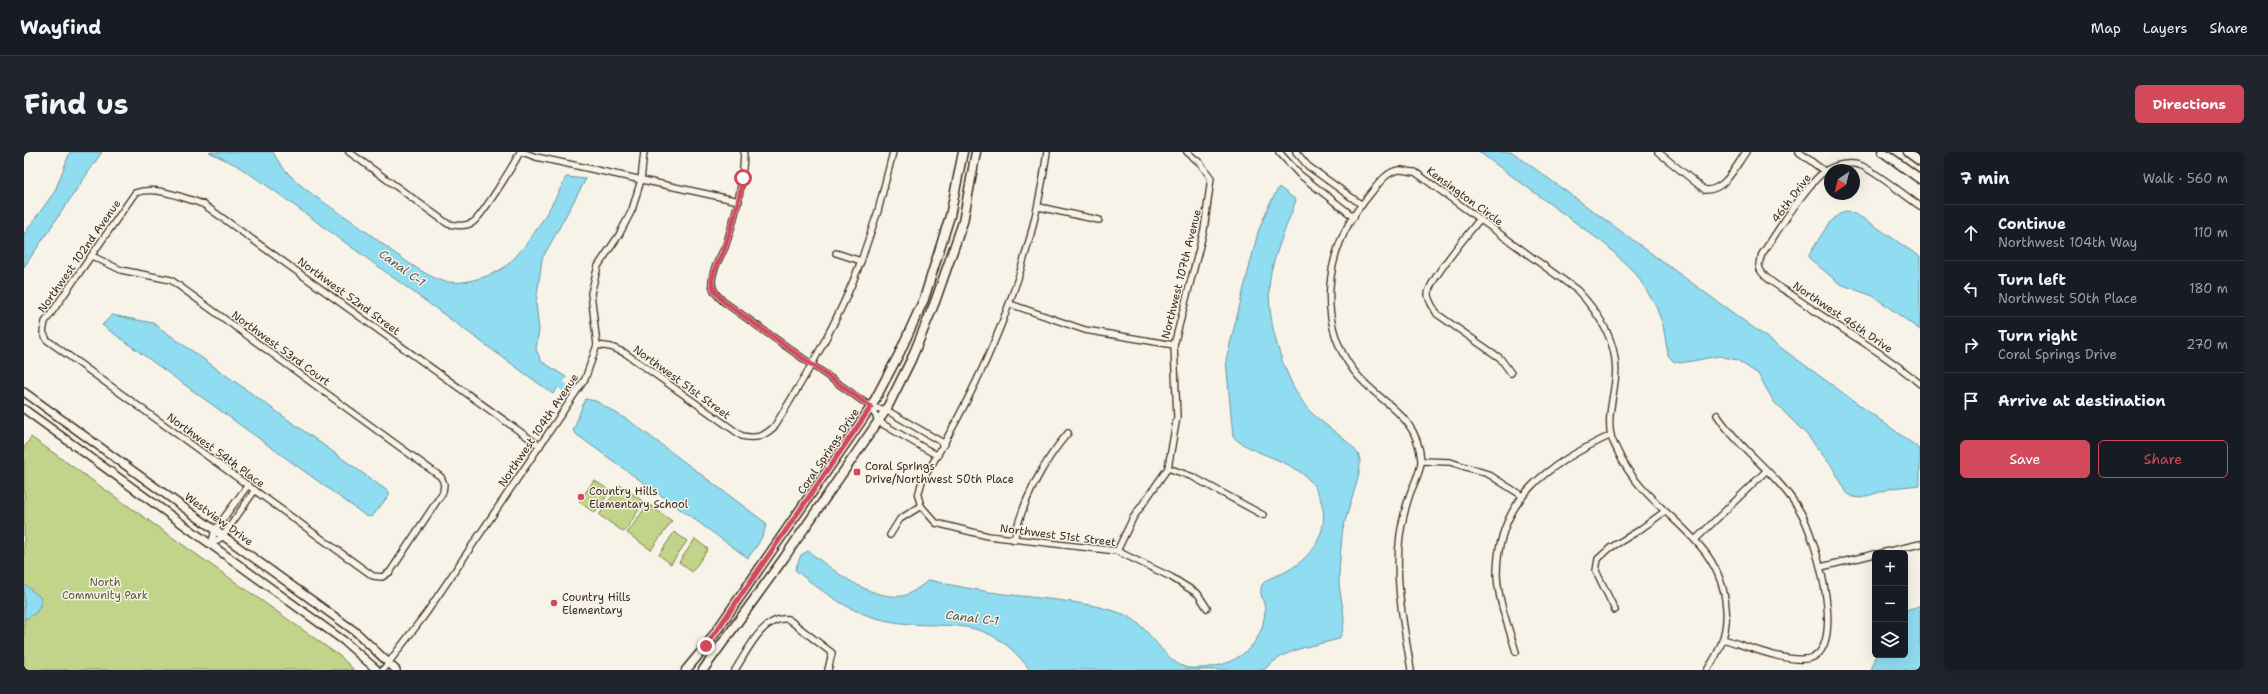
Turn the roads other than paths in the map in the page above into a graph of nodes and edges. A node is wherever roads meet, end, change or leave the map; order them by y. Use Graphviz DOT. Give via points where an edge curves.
graph roads {
  1 [pos="349,152"];
  2 [pos="521,152"];
  3 [pos="644,152"];
  4 [pos="744,152"];
  5 [pos="892,152"];
  6 [pos="963,152"];
  7 [pos="976,152"];
  8 [pos="1047,152"];
  9 [pos="1187,152"];
  10 [pos="1279,152"];
  11 [pos="1296,152"];
  12 [pos="1658,152"];
  13 [pos="1746,152"];
  14 [pos="1799,152"];
  15 [pos="1882,152"];
  16 [pos="1908,152"];
  17 [pos="1920,161"];
  18 [pos="1860,166"];
  19 [pos="1824,171"];
  20 [pos="1920,179"];
  21 [pos="641,180"];
  22 [pos="135,192"];
  23 [pos="739,201"];
  24 [pos="1362,205"];
  25 [pos="1920,206"];
  26 [pos="1039,207"];
  27 [pos="1354,217"];
  28 [pos="1100,220"];
  29 [pos="1479,220"];
  30 [pos="836,253"];
  31 [pos="92,256"];
  32 [pos="861,261"];
  33 [pos="1758,264"];
  34 [pos="1010,304"];
  35 [pos="43,332"];
  36 [pos="596,345"];
  37 [pos="1174,345"];
  38 [pos="812,366"];
  39 [pos="1511,373"];
  40 [pos="1920,384"];
  41 [pos="24,392"];
  42 [pos="871,407"];
  43 [pos="24,409"];
  44 [pos="886,410"];
  45 [pos="1716,415"];
  46 [pos="879,422"];
  47 [pos="1068,433"];
  48 [pos="1611,435"];
  49 [pos="945,444"];
  50 [pos="540,446"];
  51 [pos="938,456"];
  52 [pos="1422,461"];
  53 [pos="1168,468"];
  54 [pos="1766,471"];
  55 [pos="248,485"];
  56 [pos="255,490"];
  57 [pos="1521,495"];
  58 [pos="921,506"];
  59 [pos="1664,512"];
  60 [pos="1263,515"];
  61 [pos="215,530"];
  62 [pos="890,535"];
  63 [pos="223,536"];
  64 [pos="1696,539"];
  65 [pos="1014,540"];
  66 [pos="1920,544"];
  67 [pos="211,545"];
  68 [pos="1894,550"];
  69 [pos="1117,551"];
  70 [pos="1872,555"];
  71 [pos="1821,567"];
  72 [pos="382,577"];
  73 [pos="1208,608"];
  74 [pos="1615,610"];
  75 [pos="1723,639"];
  76 [pos="1516,652"];
  77 [pos="390,662"];
  78 [pos="376,670"];
  79 [pos="383,670"];
  80 [pos="396,670"];
  81 [pos="686,670"];
  82 [pos="703,670"];
  83 [pos="735,670"];
  84 [pos="828,670"];
  85 [pos="1411,670"];
  86 [pos="1707,670"];
  1 -- 2 [label="street" via="448,224 463,226 473,223"];
  2 -- 21 [label="street"];
  3 -- 21 [label="street, Northwest 104th Avenue"];
  4 -- 23 [label="street"];
  5 -- 32 [label="street" via="878,211"];
  6 -- 42 [label="main road, Coral Springs Drive" via="950,216 924,298 900,354"];
  7 -- 44 [label="main road" via="964,222 911,360"];
  8 -- 26 [label="street"];
  9 -- 37 [label="street, Northwest 107th Avenue" via="1200,163 1211,178 1204,230"];
  10 -- 27 [label="street" via="1299,174"];
  11 -- 24 [label="street" via="1308,166"];
  12 -- 13 [label="street" via="1705,190 1714,190 1722,185"];
  14 -- 19 [label="street, 46th Drive"];
  15 -- 20 [label="main road"];
  16 -- 17 [label="main road"];
  18 -- 25 [label="street"];
  19 -- 33 [label="street, 46th Drive" via="1766,248"];
  21 -- 23 [label="street"];
  21 -- 36 [label="street, Northwest 104th Avenue" via="632,210 598,266 591,293"];
  22 -- 31 [label="street, Northwest 102nd Avenue"];
  22 -- 50 [label="street, Northwest 52nd Street" via="153,191 203,204"];
  23 -- 38 [label="street" via="714,271 714,291 724,302"];
  24 -- 27 [label="street, Kensington Circle"];
  24 -- 29 [label="street, Kensington Circle" via="1389,173 1400,170 1415,172"];
  26 -- 28 [label="street"];
  26 -- 34 [label="street"];
  27 -- 52 [label="street, Kensington Circle" via="1342,236 1332,265 1329,291 1331,319 1340,348 1354,371 1374,392 1394,406 1409,423 1418,442"];
  29 -- 39 [label="street" via="1433,281 1428,294 1437,314 1500,358"];
  29 -- 48 [label="street, Kensington Circle" via="1577,290 1595,309 1608,334 1616,358 1610,407"];
  30 -- 32 [label="street"];
  31 -- 35 [label="street, Northwest 102nd Avenue" via="46,322"];
  31 -- 72 [label="street, Northwest 53rd Court" via="121,270 171,280 441,476 443,492 390,572"];
  32 -- 38 [label="street" via="850,292"];
  33 -- 40 [label="street, Northwest 46th Drive" via="1761,272 1832,324 1890,360"];
  34 -- 37 [label="street" via="1085,330"];
  34 -- 49 [label="street" via="978,383"];
  35 -- 55 [label="street, Northwest 54th Place" via="48,340"];
  36 -- 38 [label="street, Northwest 51st Street" via="611,347 625,353 742,436 755,439 774,427"];
  36 -- 50 [label="street, Northwest 104th Avenue" via="585,380"];
  37 -- 53 [label="street, Northwest 107th Avenue" via="1177,417"];
  38 -- 42 [label="street"];
  41 -- 61 [label="street, Westview Drive"];
  42 -- 44 [label="street"];
  42 -- 46 [label="street"];
  42 -- 81 [label="main road, Coral Springs Drive" via="706,646"];
  43 -- 67 [label="street"];
  44 -- 46 [label="main road"];
  44 -- 49 [label="street"];
  45 -- 54 [label="street" via="1726,430"];
  46 -- 51 [label="street"];
  46 -- 82 [label="main road"];
  47 -- 65 [label="street" via="1055,448 1019,515"];
  48 -- 57 [label="street" via="1550,469"];
  48 -- 59 [label="street, Kensington Circle" via="1635,483"];
  49 -- 51 [label="street"];
  50 -- 77 [label="street, Northwest 104th Avenue"];
  51 -- 58 [label="street" via="922,481 918,496"];
  52 -- 57 [label="street" via="1450,462 1488,474"];
  52 -- 85 [label="street" via="1400,534 1397,568"];
  53 -- 60 [label="street" via="1193,477"];
  53 -- 69 [label="street, Northwest 107th Avenue" via="1133,518"];
  54 -- 64 [label="street"];
  54 -- 71 [label="street" via="1800,510 1812,534"];
  55 -- 56 [label="street, Northwest 54th Place"];
  55 -- 61 [label="street"];
  56 -- 63 [label="street"];
  56 -- 72 [label="street, Northwest 54th Place" via="373,576"];
  57 -- 76 [label="street" via="1500,547 1497,576"];
  58 -- 62 [label="street" via="900,519"];
  58 -- 65 [label="street, Northwest 51st Street" via="936,522"];
  59 -- 64 [label="street, Kensington Circle"];
  59 -- 74 [label="street" via="1598,559 1596,571"];
  61 -- 63 [label="street, Westview Drive"];
  61 -- 67 [label="street"];
  63 -- 67 [label="street"];
  63 -- 77 [label="street, Westview Drive" via="356,632"];
  64 -- 75 [label="street, Kensington Circle" via="1715,564 1725,592 1727,616"];
  65 -- 69 [label="street, Northwest 51st Street"];
  66 -- 68 [label="street"];
  67 -- 78 [label="street" via="344,641"];
  69 -- 73 [label="street, Northwest 51st Street" via="1171,577 1198,594"];
  70 -- 71 [label="street"];
  71 -- 75 [label="street" via="1826,591 1826,640 1814,657 1803,660 1790,658"];
  75 -- 86 [label="street, Kensington Circle"];
  77 -- 79 [label="street, Northwest 104th Avenue"];
  77 -- 80 [label="street, Westview Drive"];
  83 -- 84 [label="street" via="766,625 780,618 788,618 832,653"];
}
